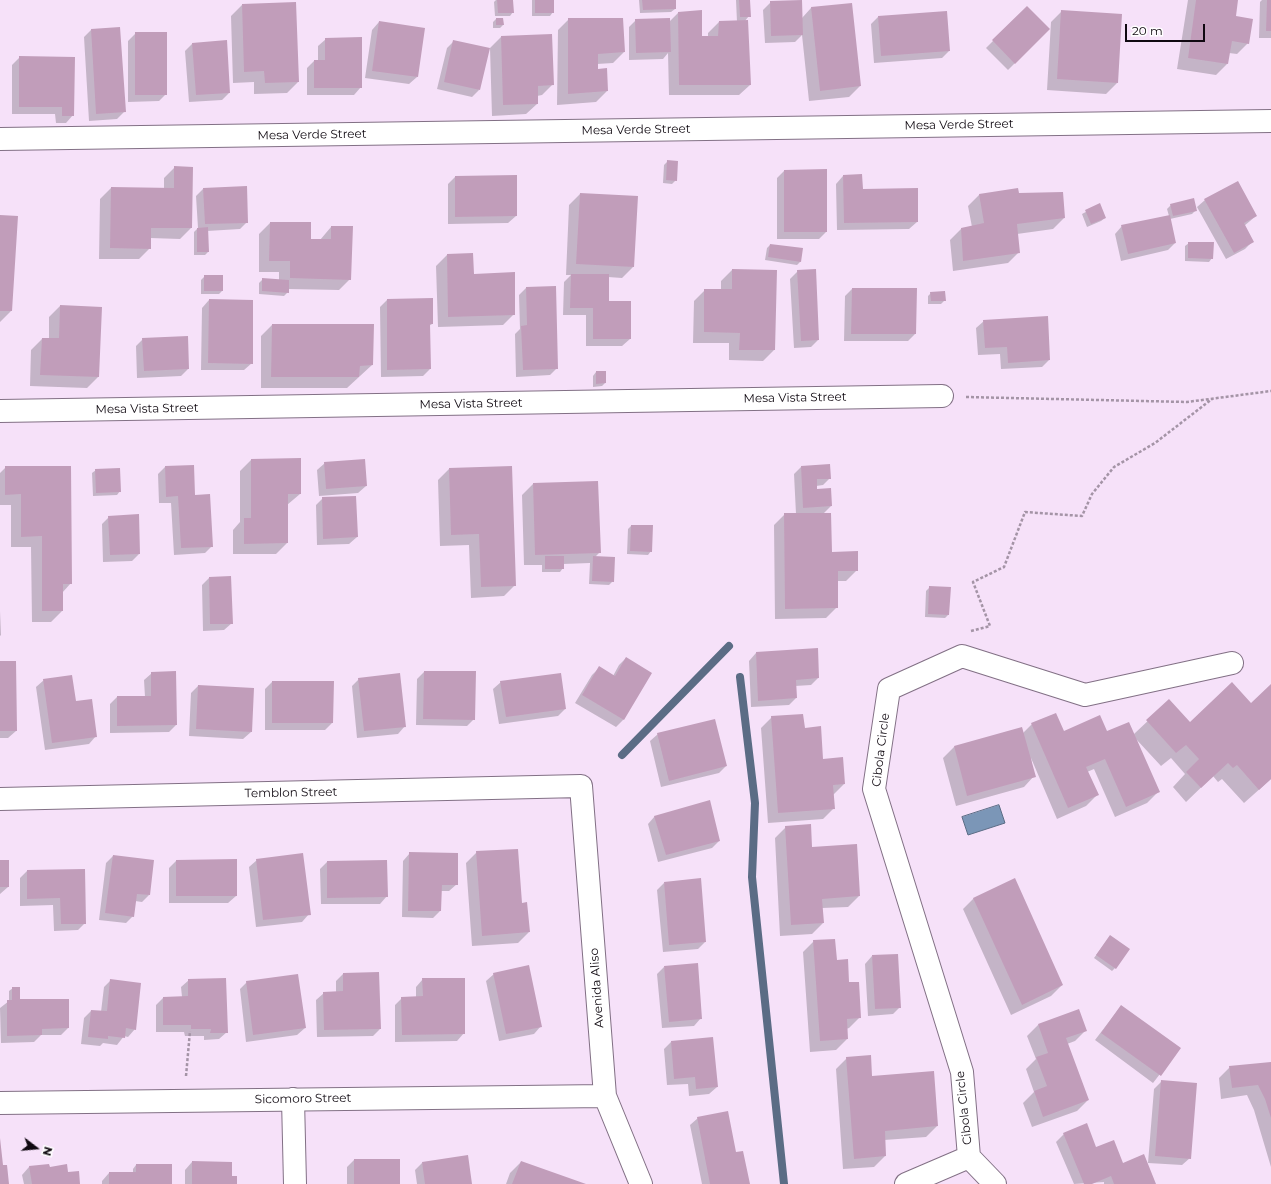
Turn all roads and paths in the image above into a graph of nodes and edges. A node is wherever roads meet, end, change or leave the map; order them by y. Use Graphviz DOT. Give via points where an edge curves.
graph roads {
  1 [pos="1271,121"];
  2 [pos="0,139"];
  3 [pos="1271,391"];
  4 [pos="942,396"];
  5 [pos="1212,399"];
  6 [pos="0,411"];
  7 [pos="962,656"];
  8 [pos="1232,663"];
  9 [pos="581,786"];
  10 [pos="0,799"];
  11 [pos="190,1031"];
  12 [pos="186,1077"];
  13 [pos="606,1096"];
  14 [pos="293,1099"];
  15 [pos="0,1103"];
  16 [pos="969,1157"];
  17 [pos="295,1184"];
  18 [pos="641,1184"];
  19 [pos="906,1184"];
  20 [pos="995,1184"];
  1 -- 2 [label="street, Mesa Verde Street"];
  3 -- 5 [label="path"];
  4 -- 5 [label="path" via="1187,402"];
  4 -- 6 [label="street, Mesa Vista Street"];
  5 -- 7 [label="path" via="1155,443 1114,467 1092,494 1082,516 1026,512 1004,567 973,582 990,626 966,632 956,651"];
  7 -- 8 [label="street" via="1085,695"];
  7 -- 16 [label="street, Cibola Circle" via="889,689 874,789 962,1072"];
  9 -- 10 [label="street, Temblon Street"];
  9 -- 13 [label="street, Avenida Aliso"];
  11 -- 12 [label="path"];
  13 -- 14 [label="street, Sicomoro Street"];
  13 -- 18 [label="street, Avenida Aliso"];
  14 -- 15 [label="street, Sicomoro Street"];
  14 -- 17 [label="street"];
  16 -- 19 [label="street"];
  16 -- 20 [label="street"];
}
